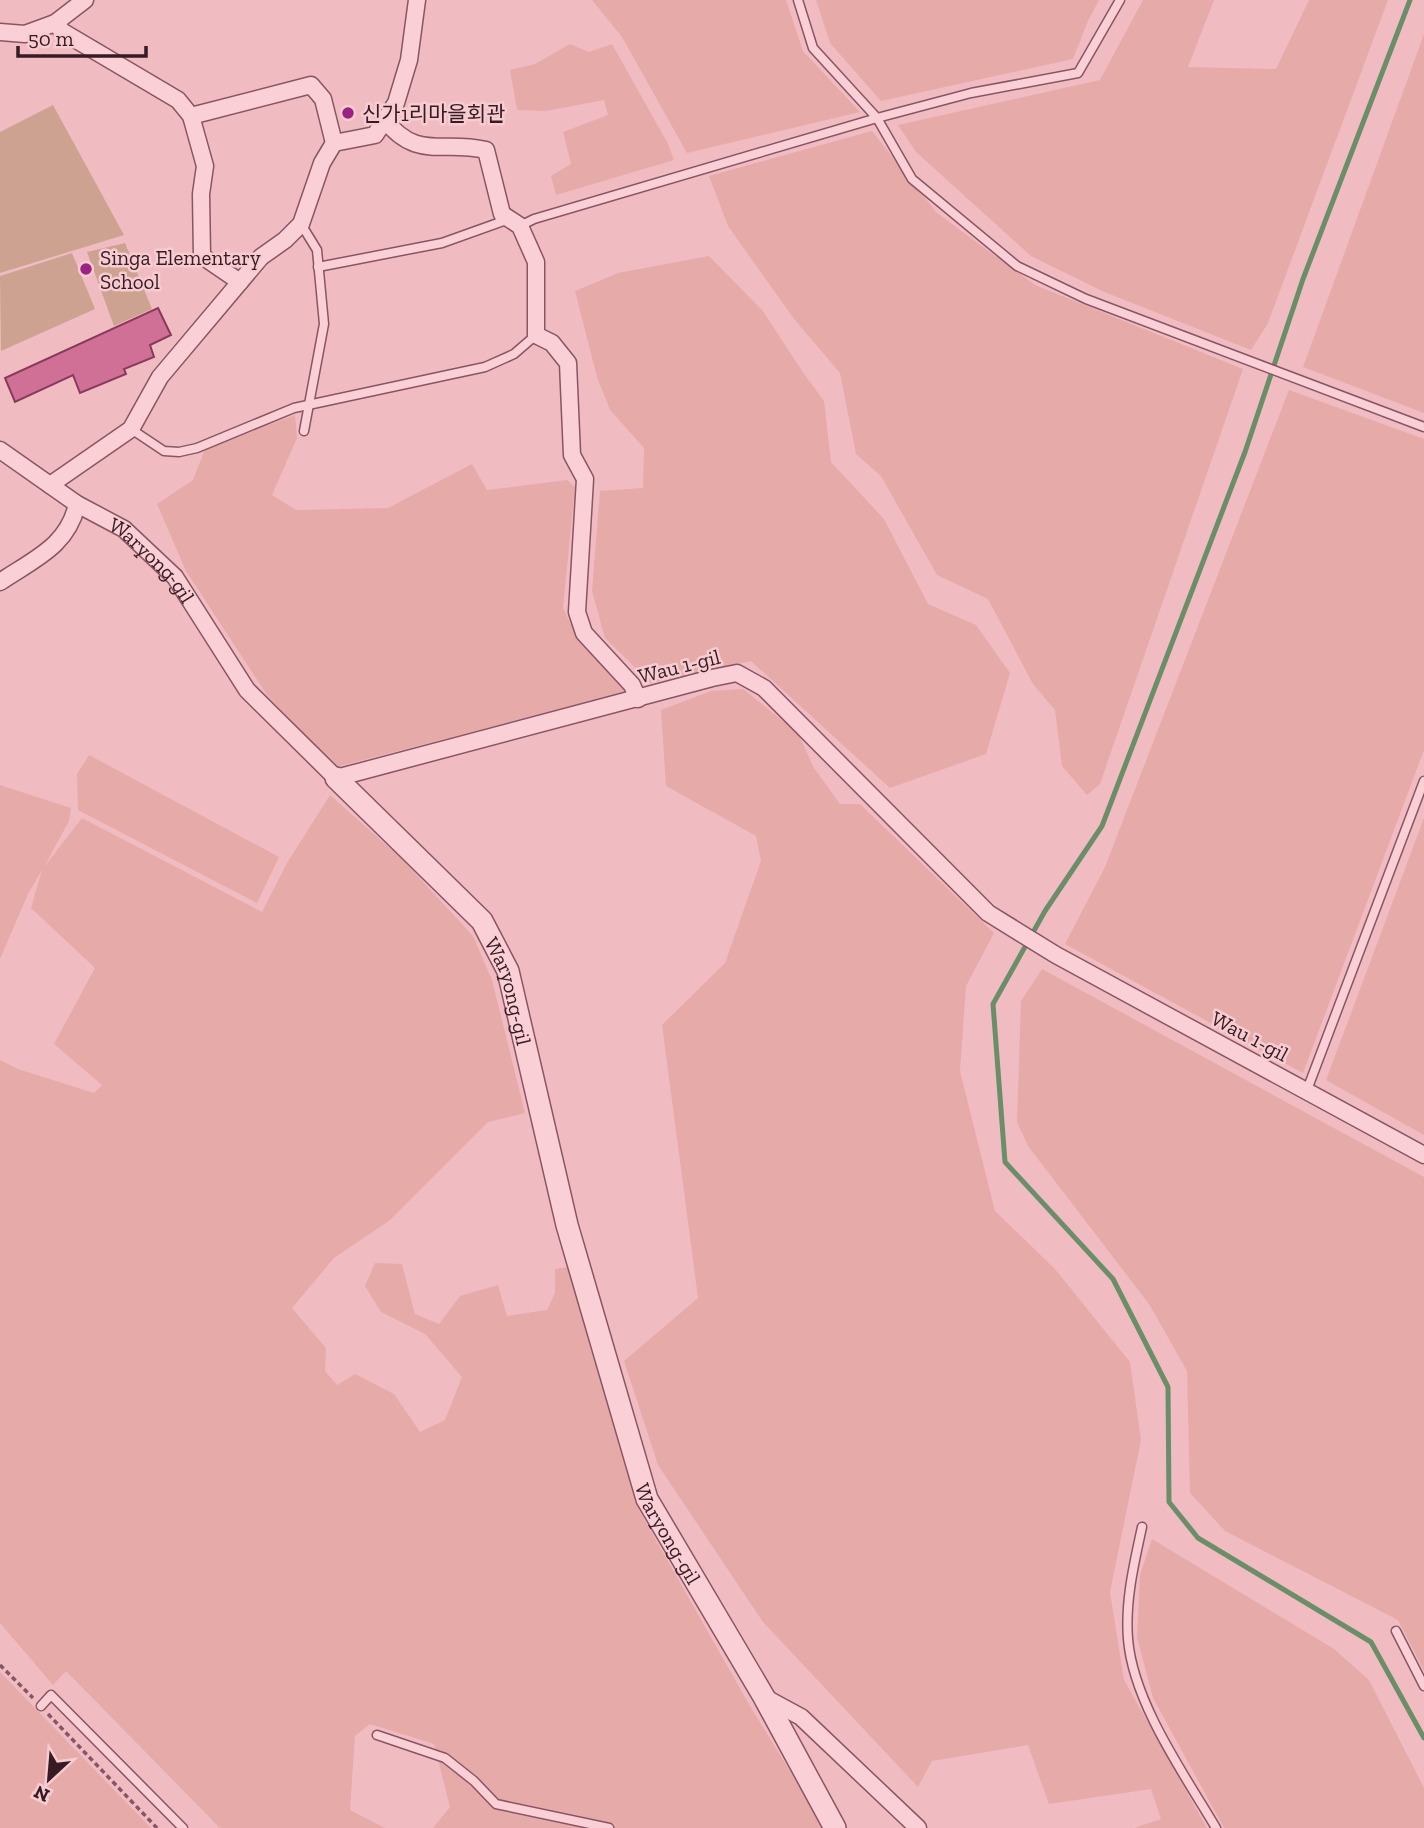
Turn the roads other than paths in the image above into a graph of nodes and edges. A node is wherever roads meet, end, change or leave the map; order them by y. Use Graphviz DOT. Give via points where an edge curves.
graph roads {
  1 [pos="85,0"];
  2 [pos="417,0"];
  3 [pos="798,0"];
  4 [pos="1120,0"];
  5 [pos="55,23"];
  6 [pos="1,31"];
  7 [pos="191,116"];
  8 [pos="877,118"];
  9 [pos="384,119"];
  10 [pos="334,143"];
  11 [pos="514,223"];
  12 [pos="301,224"];
  13 [pos="318,267"];
  14 [pos="240,282"];
  15 [pos="536,335"];
  16 [pos="310,404"];
  17 [pos="1424,427"];
  18 [pos="131,429"];
  19 [pos="304,431"];
  20 [pos="0,450"];
  21 [pos="50,485"];
  22 [pos="77,503"];
  23 [pos="0,582"];
  24 [pos="638,699"];
  25 [pos="336,778"];
  26 [pos="1424,781"];
  27 [pos="1307,1090"];
  28 [pos="1424,1155"];
  29 [pos="1142,1527"];
  30 [pos="1396,1631"];
  31 [pos="1424,1686"];
  32 [pos="764,1697"];
  33 [pos="41,1706"];
  34 [pos="377,1735"];
  35 [pos="183,1828"];
  36 [pos="609,1828"];
  37 [pos="835,1828"];
  38 [pos="918,1828"];
  39 [pos="1216,1828"];
  1 -- 5 [label="street"];
  2 -- 9 [label="street" via="409,60 397,103"];
  3 -- 8 [label="lane" via="813,48"];
  4 -- 8 [label="lane" via="1078,73 971,93"];
  5 -- 6 [label="street" via="25,34"];
  5 -- 7 [label="street" via="178,100"];
  7 -- 10 [label="street" via="311,85 323,99"];
  7 -- 14 [label="street" via="205,166 202,256"];
  8 -- 11 [label="lane"];
  8 -- 17 [label="lane" via="912,178 1017,266 1086,299"];
  9 -- 10 [label="street" via="374,135"];
  9 -- 11 [label="street" via="396,134 420,146 486,150 502,214"];
  10 -- 12 [label="street" via="322,163"];
  11 -- 13 [label="lane" via="442,243"];
  11 -- 15 [label="street" via="536,262"];
  12 -- 13 [label="lane" via="317,250"];
  12 -- 14 [label="street" via="261,257"];
  13 -- 16 [label="lane" via="324,324"];
  14 -- 18 [label="street" via="160,377"];
  15 -- 16 [label="lane" via="514,354 485,367"];
  15 -- 24 [label="street" via="552,343 568,363 572,455 585,479 577,612 584,633 632,685"];
  16 -- 18 [label="lane" via="179,452 164,451"];
  16 -- 19 [label="lane"];
  18 -- 21 [label="street"];
  20 -- 21 [label="street, Waryong-gil"];
  21 -- 22 [label="street, Waryong-gil"];
  22 -- 23 [label="street" via="73,523 55,546"];
  22 -- 25 [label="street, Waryong-gil" via="124,529 175,577 247,690"];
  24 -- 25 [label="street, Wau 1-gil"];
  24 -- 27 [label="street, Wau 1-gil" via="737,673 764,688 988,913 1056,955"];
  25 -- 32 [label="street, Waryong-gil" via="482,921 508,971 567,1225 647,1499"];
  26 -- 27 [label="lane"];
  27 -- 28 [label="street, Wau 1-gil"];
  29 -- 39 [label="lane" via="1129,1590 1128,1640 1136,1673 1142,1696"];
  30 -- 31 [label="lane"];
  32 -- 37 [label="street, Waryong-gil"];
  32 -- 38 [label="street" via="801,1717"];
  33 -- 35 [label="lane" via="51,1695"];
  34 -- 36 [label="lane" via="445,1758 496,1804"];
}
